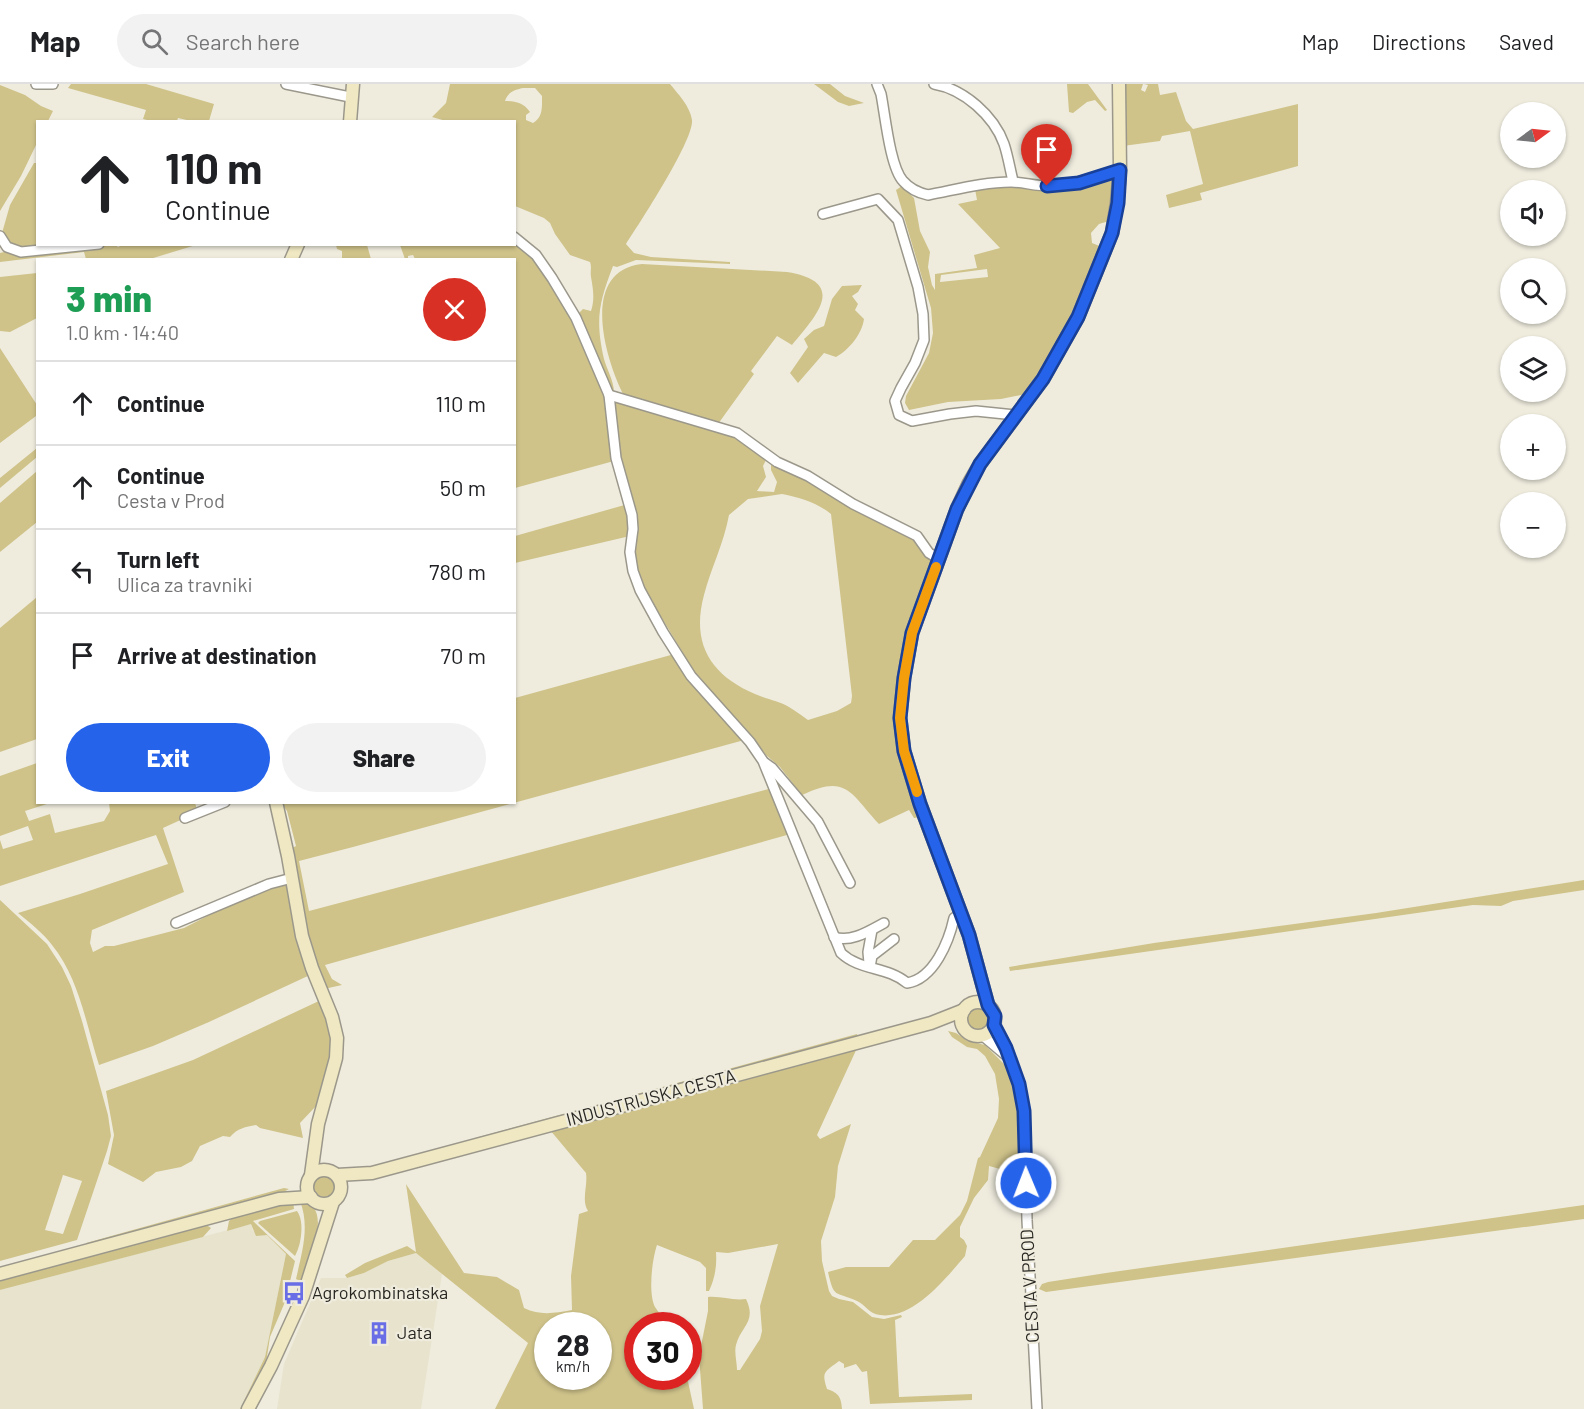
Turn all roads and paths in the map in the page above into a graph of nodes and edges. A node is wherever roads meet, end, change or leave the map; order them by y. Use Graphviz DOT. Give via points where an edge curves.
graph roads {
  1 [pos="36,84"];
  2 [pos="53,84"];
  3 [pos="286,84"];
  4 [pos="353,84"];
  5 [pos="877,84"];
  6 [pos="934,84"];
  7 [pos="1119,84"];
  8 [pos="350,98"];
  9 [pos="350,120"];
  10 [pos="1120,170"];
  11 [pos="1013,181"];
  12 [pos="823,214"];
  13 [pos="0,236"];
  14 [pos="516,239"];
  15 [pos="80,246"];
  16 [pos="609,395"];
  17 [pos="1016,415"];
  18 [pos="939,559"];
  19 [pos="763,761"];
  20 [pos="220,804"];
  21 [pos="276,804"];
  22 [pos="185,818"];
  23 [pos="292,878"];
  24 [pos="850,883"];
  25 [pos="961,914"];
  26 [pos="176,922"];
  27 [pos="884,923"];
  28 [pos="872,930"];
  29 [pos="834,937"];
  30 [pos="894,939"];
  31 [pos="870,967"];
  32 [pos="978,970"];
  33 [pos="988,1005"];
  34 [pos="967,1007"];
  35 [pos="931,1023"];
  36 [pos="994,1025"];
  37 [pos="963,1026"];
  38 [pos="982,1036"];
  39 [pos="1008,1057"];
  40 [pos="316,1143"];
  41 [pos="333,1172"];
  42 [pos="372,1173"];
  43 [pos="309,1179"];
  44 [pos="341,1191"];
  45 [pos="279,1199"];
  46 [pos="314,1200"];
  47 [pos="333,1202"];
  48 [pos="323,1232"];
  49 [pos="0,1274"];
  50 [pos="248,1409"];
  51 [pos="1037,1409"];
  1 -- 2 [label="street"];
  3 -- 8 [label="street"];
  4 -- 8 [label="street"];
  5 -- 11 [label="street" via="896,169 903,181 919,193 928,195"];
  6 -- 11 [label="street" via="966,97 991,119 1005,145"];
  7 -- 10 [label="street"];
  8 -- 9 [label="street"];
  10 -- 11 [label="street" via="1079,183 1047,186"];
  10 -- 17 [label="street" via="1112,233 1078,317 1043,379"];
  12 -- 17 [label="street" via="878,199 898,220 918,287 924,340 896,401 899,415 912,421 976,411"];
  13 -- 15 [label="street" via="7,247 21,252"];
  14 -- 16 [label="street" via="536,255 576,318"];
  16 -- 18 [label="street" via="737,433 777,462 917,536 929,553"];
  16 -- 19 [label="street" via="616,458 632,515 633,571 640,590 691,676"];
  17 -- 18 [label="street" via="969,483"];
  18 -- 25 [label="street" via="912,633 900,718 904,751 920,804"];
  19 -- 24 [label="street" via="818,822"];
  19 -- 29 [label="street"];
  20 -- 22 [label="street"];
  21 -- 23 [label="street"];
  23 -- 26 [label="street"];
  23 -- 40 [label="street" via="308,955 337,1038"];
  25 -- 31 [label="street" via="954,918 945,948 936,962 913,982"];
  25 -- 32 [label="street"];
  27 -- 28 [label="street"];
  28 -- 29 [label="street" via="842,940"];
  28 -- 31 [label="street"];
  29 -- 31 [label="street" via="847,959"];
  30 -- 31 [label="street" via="872,956"];
  32 -- 33 [label="street"];
  32 -- 34 [label="street"];
  33 -- 34 [label="street" via="981,1002"];
  33 -- 36 [label="street" via="994,1012"];
  34 -- 35 [label="street, INDUSTRIJSKA CESTA"];
  34 -- 37 [label="street" via="961,1018"];
  35 -- 37 [label="street, INDUSTRIJSKA CESTA"];
  35 -- 42 [label="street, INDUSTRIJSKA CESTA"];
  36 -- 38 [label="street"];
  36 -- 39 [label="street, CESTA V PROD"];
  37 -- 38 [label="street" via="969,1033"];
  38 -- 39 [label="street"];
  39 -- 51 [label="street, CESTA V PROD" via="1018,1080 1024,1111"];
  40 -- 41 [label="street"];
  40 -- 43 [label="street"];
  41 -- 42 [label="street, INDUSTRIJSKA CESTA"];
  41 -- 43 [label="street" via="321,1170"];
  41 -- 44 [label="street" via="341,1182"];
  42 -- 44 [label="street, INDUSTRIJSKA CESTA"];
  43 -- 45 [label="street"];
  43 -- 46 [label="street" via="308,1191"];
  44 -- 47 [label="street"];
  45 -- 46 [label="street"];
  45 -- 49 [label="street"];
  46 -- 47 [label="street" via="323,1204"];
  46 -- 48 [label="street"];
  47 -- 48 [label="street"];
  48 -- 50 [label="street" via="300,1303"];
}
